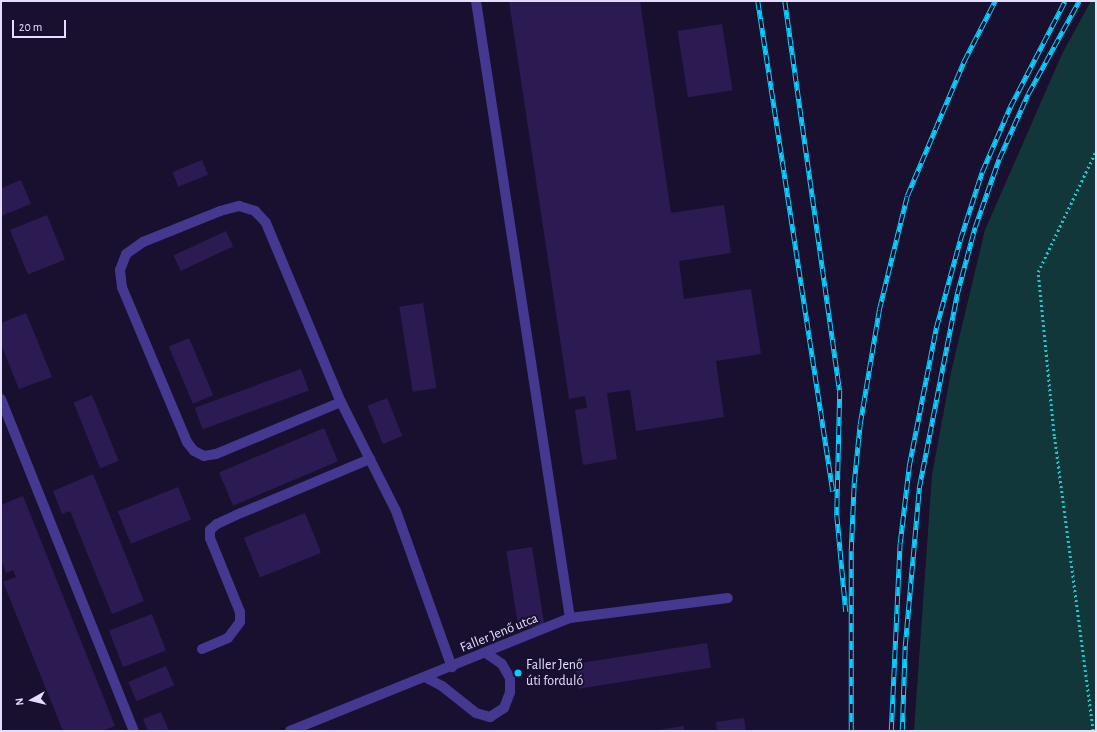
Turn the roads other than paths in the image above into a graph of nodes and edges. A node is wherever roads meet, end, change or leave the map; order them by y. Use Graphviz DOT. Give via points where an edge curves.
graph roads {
  1 [pos="476,1"];
  2 [pos="1,400"];
  3 [pos="341,402"];
  4 [pos="370,459"];
  5 [pos="728,598"];
  6 [pos="570,618"];
  7 [pos="202,649"];
  8 [pos="487,654"];
  9 [pos="452,667"];
  10 [pos="425,677"];
  11 [pos="134,731"];
  12 [pos="290,731"];
  1 -- 6 [label="street"];
  2 -- 11 [label="street"];
  3 -- 3 [label="street" via="266,224 255,211 239,206 220,211 143,242 126,254 120,270 122,287 187,442 194,451 204,456 216,454"];
  3 -- 4 [label="street"];
  4 -- 7 [label="street" via="241,513 210,530 210,538 240,612 240,622 228,638"];
  4 -- 9 [label="street" via="396,511"];
  5 -- 6 [label="street, Faller Jenő utca"];
  6 -- 8 [label="street, Faller Jenő utca"];
  8 -- 9 [label="street, Faller Jenő utca"];
  8 -- 10 [label="street" via="502,664 510,678 510,692 504,708 490,717 476,713 442,686"];
  9 -- 10 [label="street, Faller Jenő utca"];
  10 -- 12 [label="street, Faller Jenő utca"];
}
